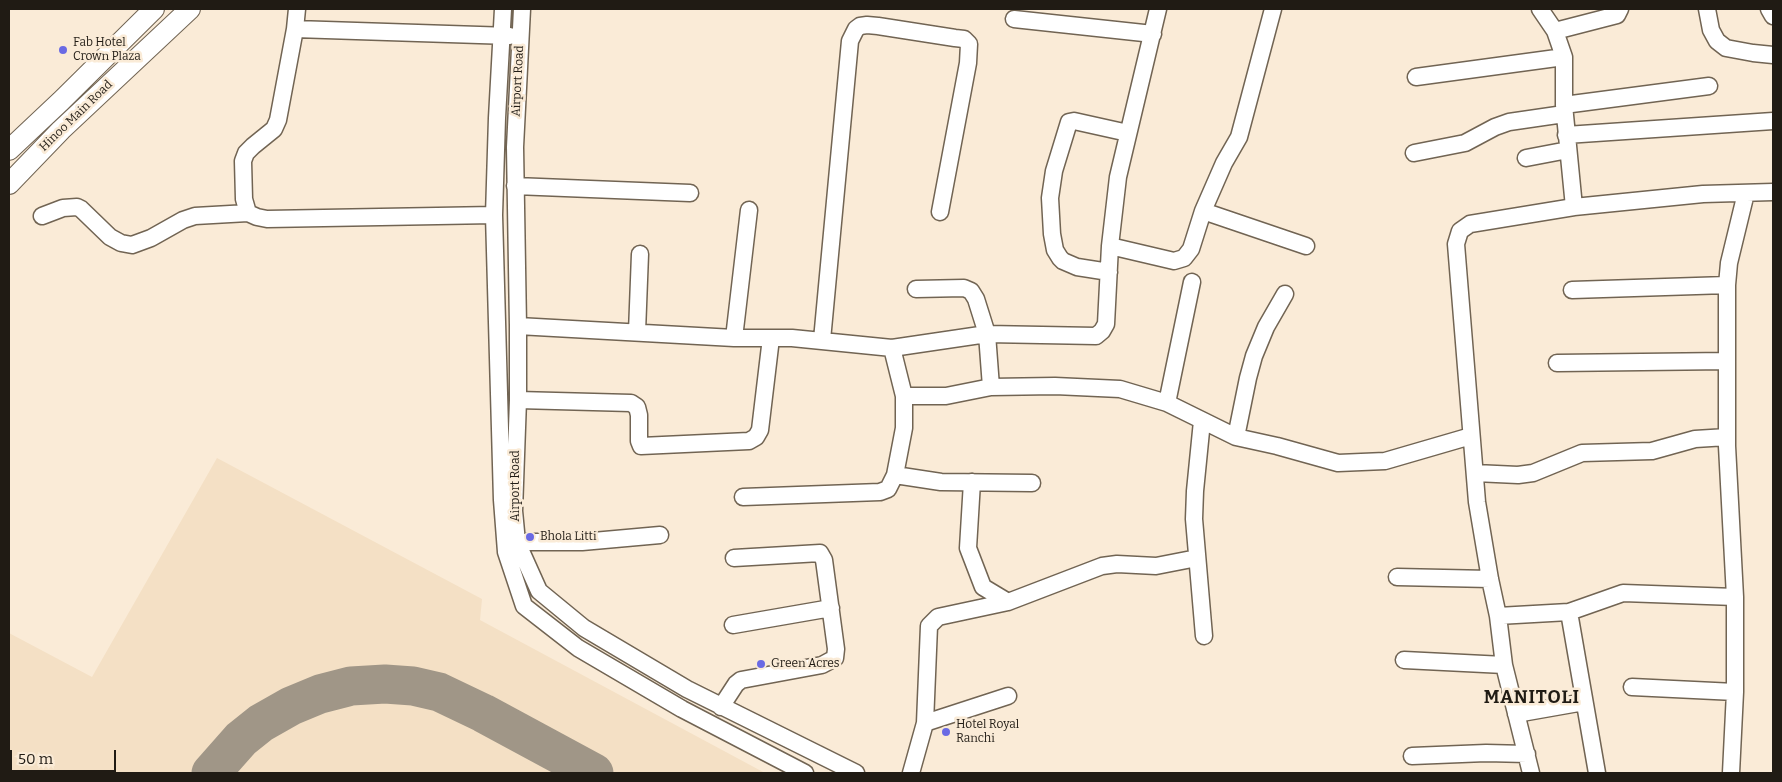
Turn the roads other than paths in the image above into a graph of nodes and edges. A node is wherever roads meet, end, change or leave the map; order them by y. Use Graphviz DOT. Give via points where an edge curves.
graph roads {
  1 [pos="154,9"];
  2 [pos="190,9"];
  3 [pos="297,9"];
  4 [pos="503,9"];
  5 [pos="522,9"];
  6 [pos="1158,9"];
  7 [pos="1274,9"];
  8 [pos="1540,9"];
  9 [pos="1620,9"];
  10 [pos="1707,9"];
  11 [pos="1769,9"];
  12 [pos="1773,16"];
  13 [pos="1014,19"];
  14 [pos="295,29"];
  15 [pos="1555,31"];
  16 [pos="1154,34"];
  17 [pos="500,35"];
  18 [pos="520,37"];
  19 [pos="1773,54"];
  20 [pos="1564,57"];
  21 [pos="1416,77"];
  22 [pos="1709,86"];
  23 [pos="1564,109"];
  24 [pos="1773,121"];
  25 [pos="1128,133"];
  26 [pos="1567,143"];
  27 [pos="9,150"];
  28 [pos="1414,153"];
  29 [pos="1526,158"];
  30 [pos="12,174"];
  31 [pos="515,186"];
  32 [pos="1773,192"];
  33 [pos="690,193"];
  34 [pos="1746,193"];
  35 [pos="1574,207"];
  36 [pos="749,210"];
  37 [pos="1203,211"];
  38 [pos="940,212"];
  39 [pos="248,213"];
  40 [pos="494,214"];
  41 [pos="42,216"];
  42 [pos="1110,246"];
  43 [pos="1306,246"];
  44 [pos="640,254"];
  45 [pos="1109,272"];
  46 [pos="1192,282"];
  47 [pos="1727,285"];
  48 [pos="916,289"];
  49 [pos="1572,290"];
  50 [pos="1285,294"];
  51 [pos="518,326"];
  52 [pos="638,332"];
  53 [pos="986,334"];
  54 [pos="734,338"];
  55 [pos="771,338"];
  56 [pos="822,340"];
  57 [pos="892,348"];
  58 [pos="1727,361"];
  59 [pos="1557,363"];
  60 [pos="991,387"];
  61 [pos="904,396"];
  62 [pos="518,400"];
  63 [pos="1167,403"];
  64 [pos="1202,421"];
  65 [pos="1471,436"];
  66 [pos="1236,437"];
  67 [pos="1727,437"];
  68 [pos="1475,473"];
  69 [pos="895,475"];
  70 [pos="972,482"];
  71 [pos="1032,483"];
  72 [pos="743,497"];
  73 [pos="660,535"];
  74 [pos="517,542"];
  75 [pos="734,558"];
  76 [pos="1197,558"];
  77 [pos="1397,578"];
  78 [pos="1490,579"];
  79 [pos="1735,597"];
  80 [pos="1008,602"];
  81 [pos="831,608"];
  82 [pos="1568,612"];
  83 [pos="1498,616"];
  84 [pos="733,625"];
  85 [pos="1204,636"];
  86 [pos="1404,660"];
  87 [pos="1504,665"];
  88 [pos="1632,687"];
  89 [pos="1734,692"];
  90 [pos="1008,696"];
  91 [pos="1584,702"];
  92 [pos="722,707"];
  93 [pos="1516,714"];
  94 [pos="925,724"];
  95 [pos="1527,754"];
  96 [pos="1412,756"];
  97 [pos="804,773"];
  98 [pos="856,773"];
  99 [pos="912,773"];
  100 [pos="1531,773"];
  101 [pos="1597,773"];
  102 [pos="1731,773"];
  1 -- 27 [label="main road, Hinoo Main Road"];
  2 -- 30 [label="main road, Hinoo Main Road"];
  3 -- 14 [label="street"];
  4 -- 17 [label="street, Airport Road"];
  5 -- 18 [label="street, Airport Road"];
  6 -- 16 [label="street"];
  7 -- 37 [label="street" via="1239,137"];
  8 -- 15 [label="street"];
  9 -- 15 [label="street" via="1616,15"];
  10 -- 19 [label="street" via="1712,30 1726,48 1753,54"];
  11 -- 12 [label="street"];
  13 -- 16 [label="street"];
  14 -- 17 [label="street"];
  14 -- 39 [label="street" via="278,120 274,129 246,153 243,162 244,199"];
  15 -- 20 [label="street"];
  16 -- 25 [label="street"];
  17 -- 18 [label="street"];
  17 -- 40 [label="street, Airport Road"];
  18 -- 31 [label="street, Airport Road"];
  20 -- 21 [label="street"];
  20 -- 23 [label="street"];
  22 -- 23 [label="street"];
  23 -- 26 [label="street"];
  23 -- 28 [label="street" via="1509,122 1465,144"];
  24 -- 26 [label="street"];
  25 -- 42 [label="street" via="1118,177"];
  25 -- 45 [label="street" via="1068,122 1050,198 1052,234 1060,258 1077,267"];
  26 -- 29 [label="street"];
  26 -- 35 [label="street"];
  31 -- 33 [label="street"];
  31 -- 51 [label="street, Airport Road"];
  32 -- 34 [label="street"];
  34 -- 35 [label="street"];
  34 -- 47 [label="street"];
  35 -- 65 [label="street" via="1470,224 1460,231 1456,244"];
  36 -- 54 [label="street"];
  37 -- 42 [label="street" via="1191,249 1184,258 1174,261"];
  37 -- 43 [label="street"];
  38 -- 56 [label="street" via="969,44 955,38 860,26 850,41"];
  39 -- 40 [label="street" via="267,219"];
  39 -- 41 [label="street" via="195,216 132,245 110,237 77,207 63,208"];
  40 -- 97 [label="street, Airport Road" via="502,500 506,552 524,606 578,648 682,709"];
  42 -- 45 [label="street"];
  44 -- 52 [label="street"];
  45 -- 53 [label="street" via="1106,324 1096,336"];
  46 -- 63 [label="street"];
  47 -- 49 [label="street"];
  47 -- 58 [label="street"];
  48 -- 53 [label="street" via="964,288 971,291"];
  50 -- 66 [label="street" via="1254,356"];
  51 -- 52 [label="street"];
  51 -- 62 [label="street, Airport Road"];
  52 -- 54 [label="street"];
  53 -- 57 [label="street"];
  53 -- 60 [label="street"];
  54 -- 55 [label="street"];
  55 -- 56 [label="street"];
  55 -- 62 [label="street" via="760,430 748,441 641,446 638,407 631,403"];
  56 -- 57 [label="street"];
  57 -- 61 [label="street"];
  58 -- 59 [label="street"];
  58 -- 67 [label="street"];
  60 -- 61 [label="street" via="946,396"];
  60 -- 63 [label="street" via="1120,389"];
  61 -- 69 [label="street" via="904,428"];
  62 -- 74 [label="street, Airport Road" via="514,511"];
  63 -- 64 [label="street"];
  64 -- 66 [label="street"];
  64 -- 76 [label="street" via="1194,505"];
  65 -- 66 [label="street" via="1385,461 1338,464"];
  65 -- 68 [label="street"];
  67 -- 68 [label="street" via="1694,440 1652,450 1582,453 1533,473"];
  67 -- 79 [label="street"];
  68 -- 78 [label="street"];
  69 -- 70 [label="street" via="941,482"];
  69 -- 72 [label="street" via="888,489 880,492"];
  70 -- 71 [label="street"];
  70 -- 80 [label="street" via="968,548 982,587"];
  73 -- 74 [label="street" via="582,542"];
  74 -- 92 [label="street, Airport Road" via="539,591 584,628"];
  75 -- 81 [label="street" via="820,553 824,560"];
  76 -- 80 [label="street" via="1156,566 1102,566"];
  76 -- 85 [label="street"];
  77 -- 78 [label="street"];
  78 -- 83 [label="street"];
  79 -- 82 [label="street" via="1623,593"];
  79 -- 89 [label="street"];
  80 -- 94 [label="street" via="938,617 930,626"];
  81 -- 84 [label="street"];
  81 -- 92 [label="street" via="835,658 822,665 741,680"];
  82 -- 83 [label="street"];
  82 -- 91 [label="street"];
  83 -- 87 [label="street"];
  86 -- 87 [label="street"];
  87 -- 93 [label="street"];
  88 -- 89 [label="street"];
  89 -- 102 [label="street"];
  90 -- 94 [label="street"];
  91 -- 93 [label="street"];
  91 -- 101 [label="street"];
  92 -- 98 [label="street, Airport Road"];
  93 -- 95 [label="street"];
  94 -- 99 [label="street"];
  95 -- 96 [label="street"];
  95 -- 100 [label="street"];
}
